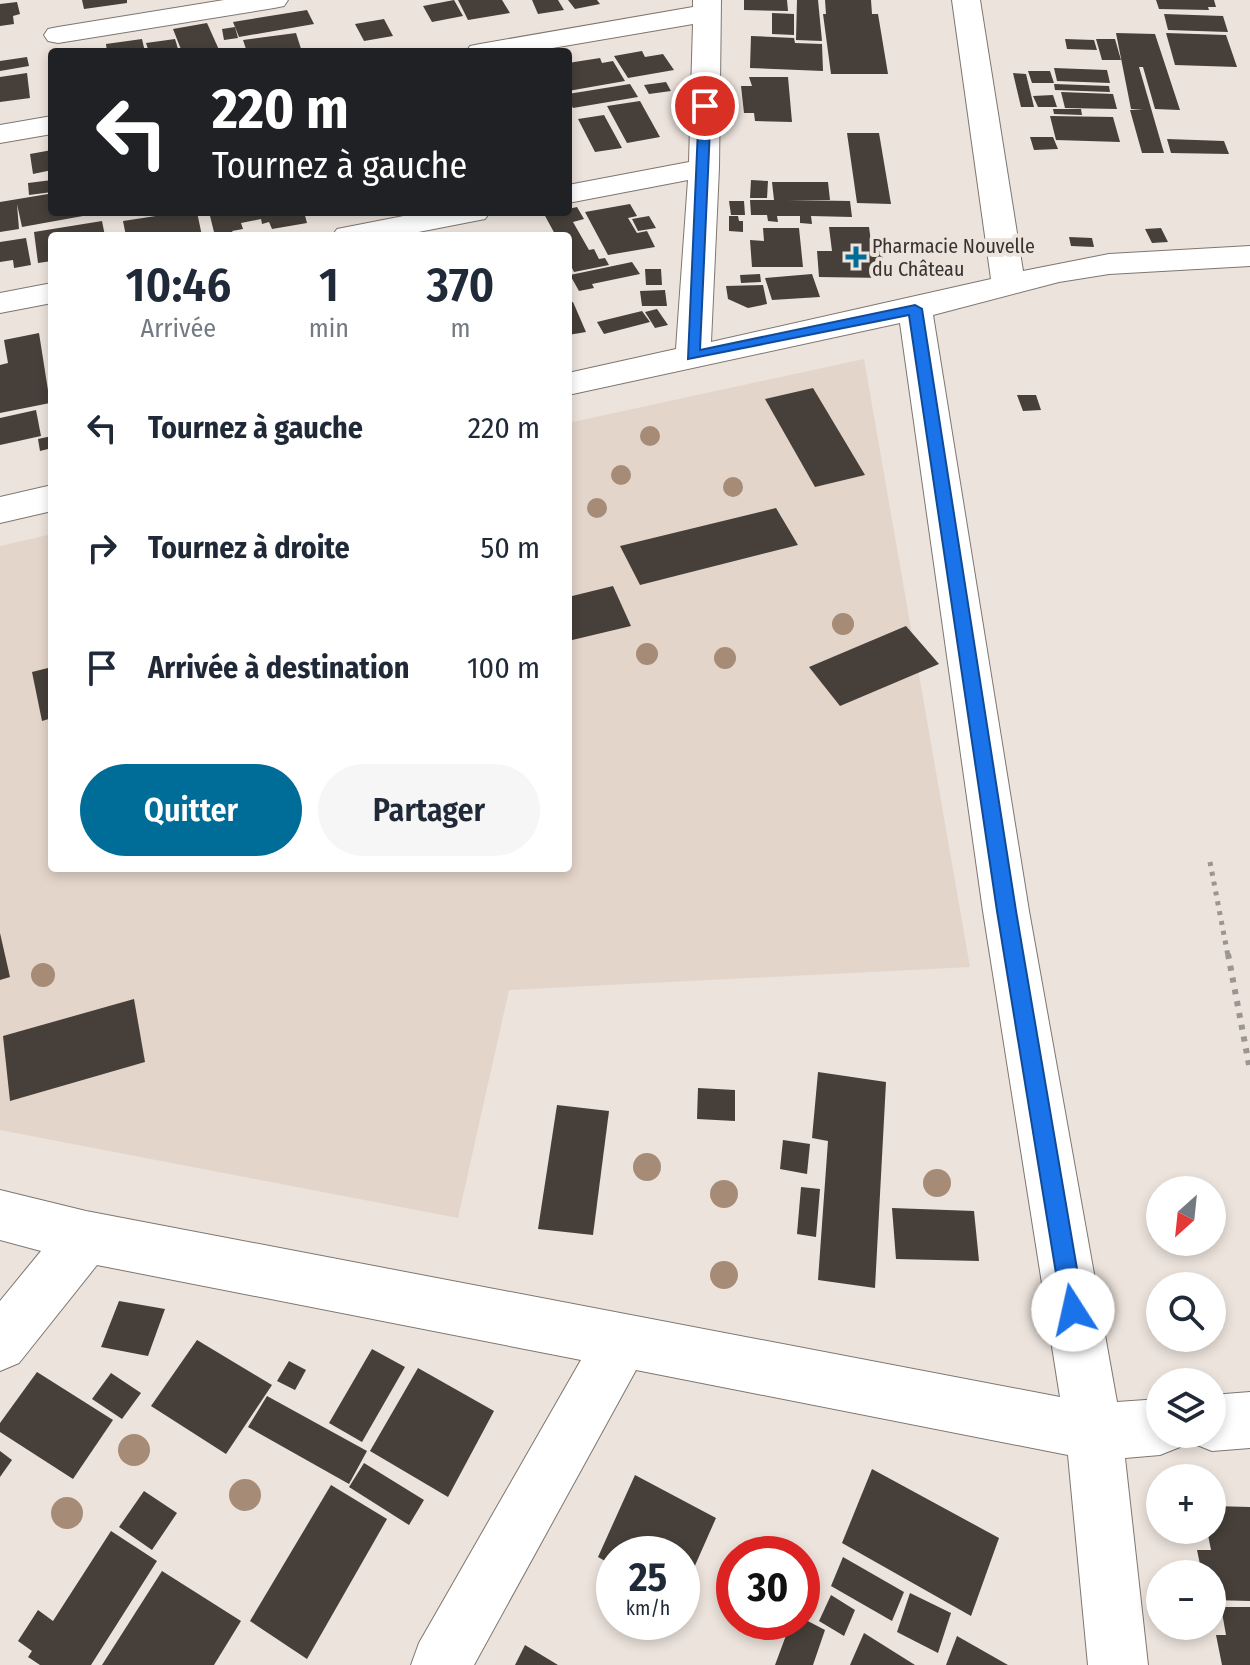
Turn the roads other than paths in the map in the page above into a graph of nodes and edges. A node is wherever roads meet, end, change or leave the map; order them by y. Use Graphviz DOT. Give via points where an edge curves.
graph roads {
  1 [pos="274,0"];
  2 [pos="966,0"];
  3 [pos="707,7"];
  4 [pos="57,33"];
  5 [pos="500,48"];
  6 [pos="48,126"];
  7 [pos="0,134"];
  8 [pos="704,168"];
  9 [pos="572,193"];
  10 [pos="453,216"];
  11 [pos="369,232"];
  12 [pos="1250,256"];
  13 [pos="1008,283"];
  14 [pos="48,294"];
  15 [pos="0,303"];
  16 [pos="915,309"];
  17 [pos="693,356"];
  18 [pos="572,383"];
  19 [pos="48,499"];
  20 [pos="0,510"];
  21 [pos="0,1215"];
  22 [pos="86,1237"];
  23 [pos="622,1341"];
  24 [pos="0,1344"];
  25 [pos="1250,1420"];
  26 [pos="1226,1422"];
  27 [pos="1146,1428"];
  28 [pos="1094,1432"];
  29 [pos="441,1665"];
  30 [pos="1118,1665"];
  1 -- 4 [label="street"];
  2 -- 13 [label="street"];
  3 -- 5 [label="street"];
  3 -- 8 [label="street"];
  6 -- 7 [label="street"];
  8 -- 9 [label="street"];
  8 -- 17 [label="street"];
  10 -- 11 [label="street"];
  12 -- 13 [label="street" via="1109,264"];
  13 -- 16 [label="street"];
  14 -- 15 [label="street"];
  16 -- 17 [label="street"];
  16 -- 28 [label="street" via="1006,911"];
  17 -- 18 [label="street"];
  19 -- 20 [label="street"];
  21 -- 22 [label="street"];
  22 -- 23 [label="street"];
  22 -- 24 [label="street"];
  23 -- 28 [label="street"];
  23 -- 29 [label="street"];
  25 -- 26 [label="street"];
  27 -- 28 [label="street"];
  28 -- 30 [label="street"];
}
